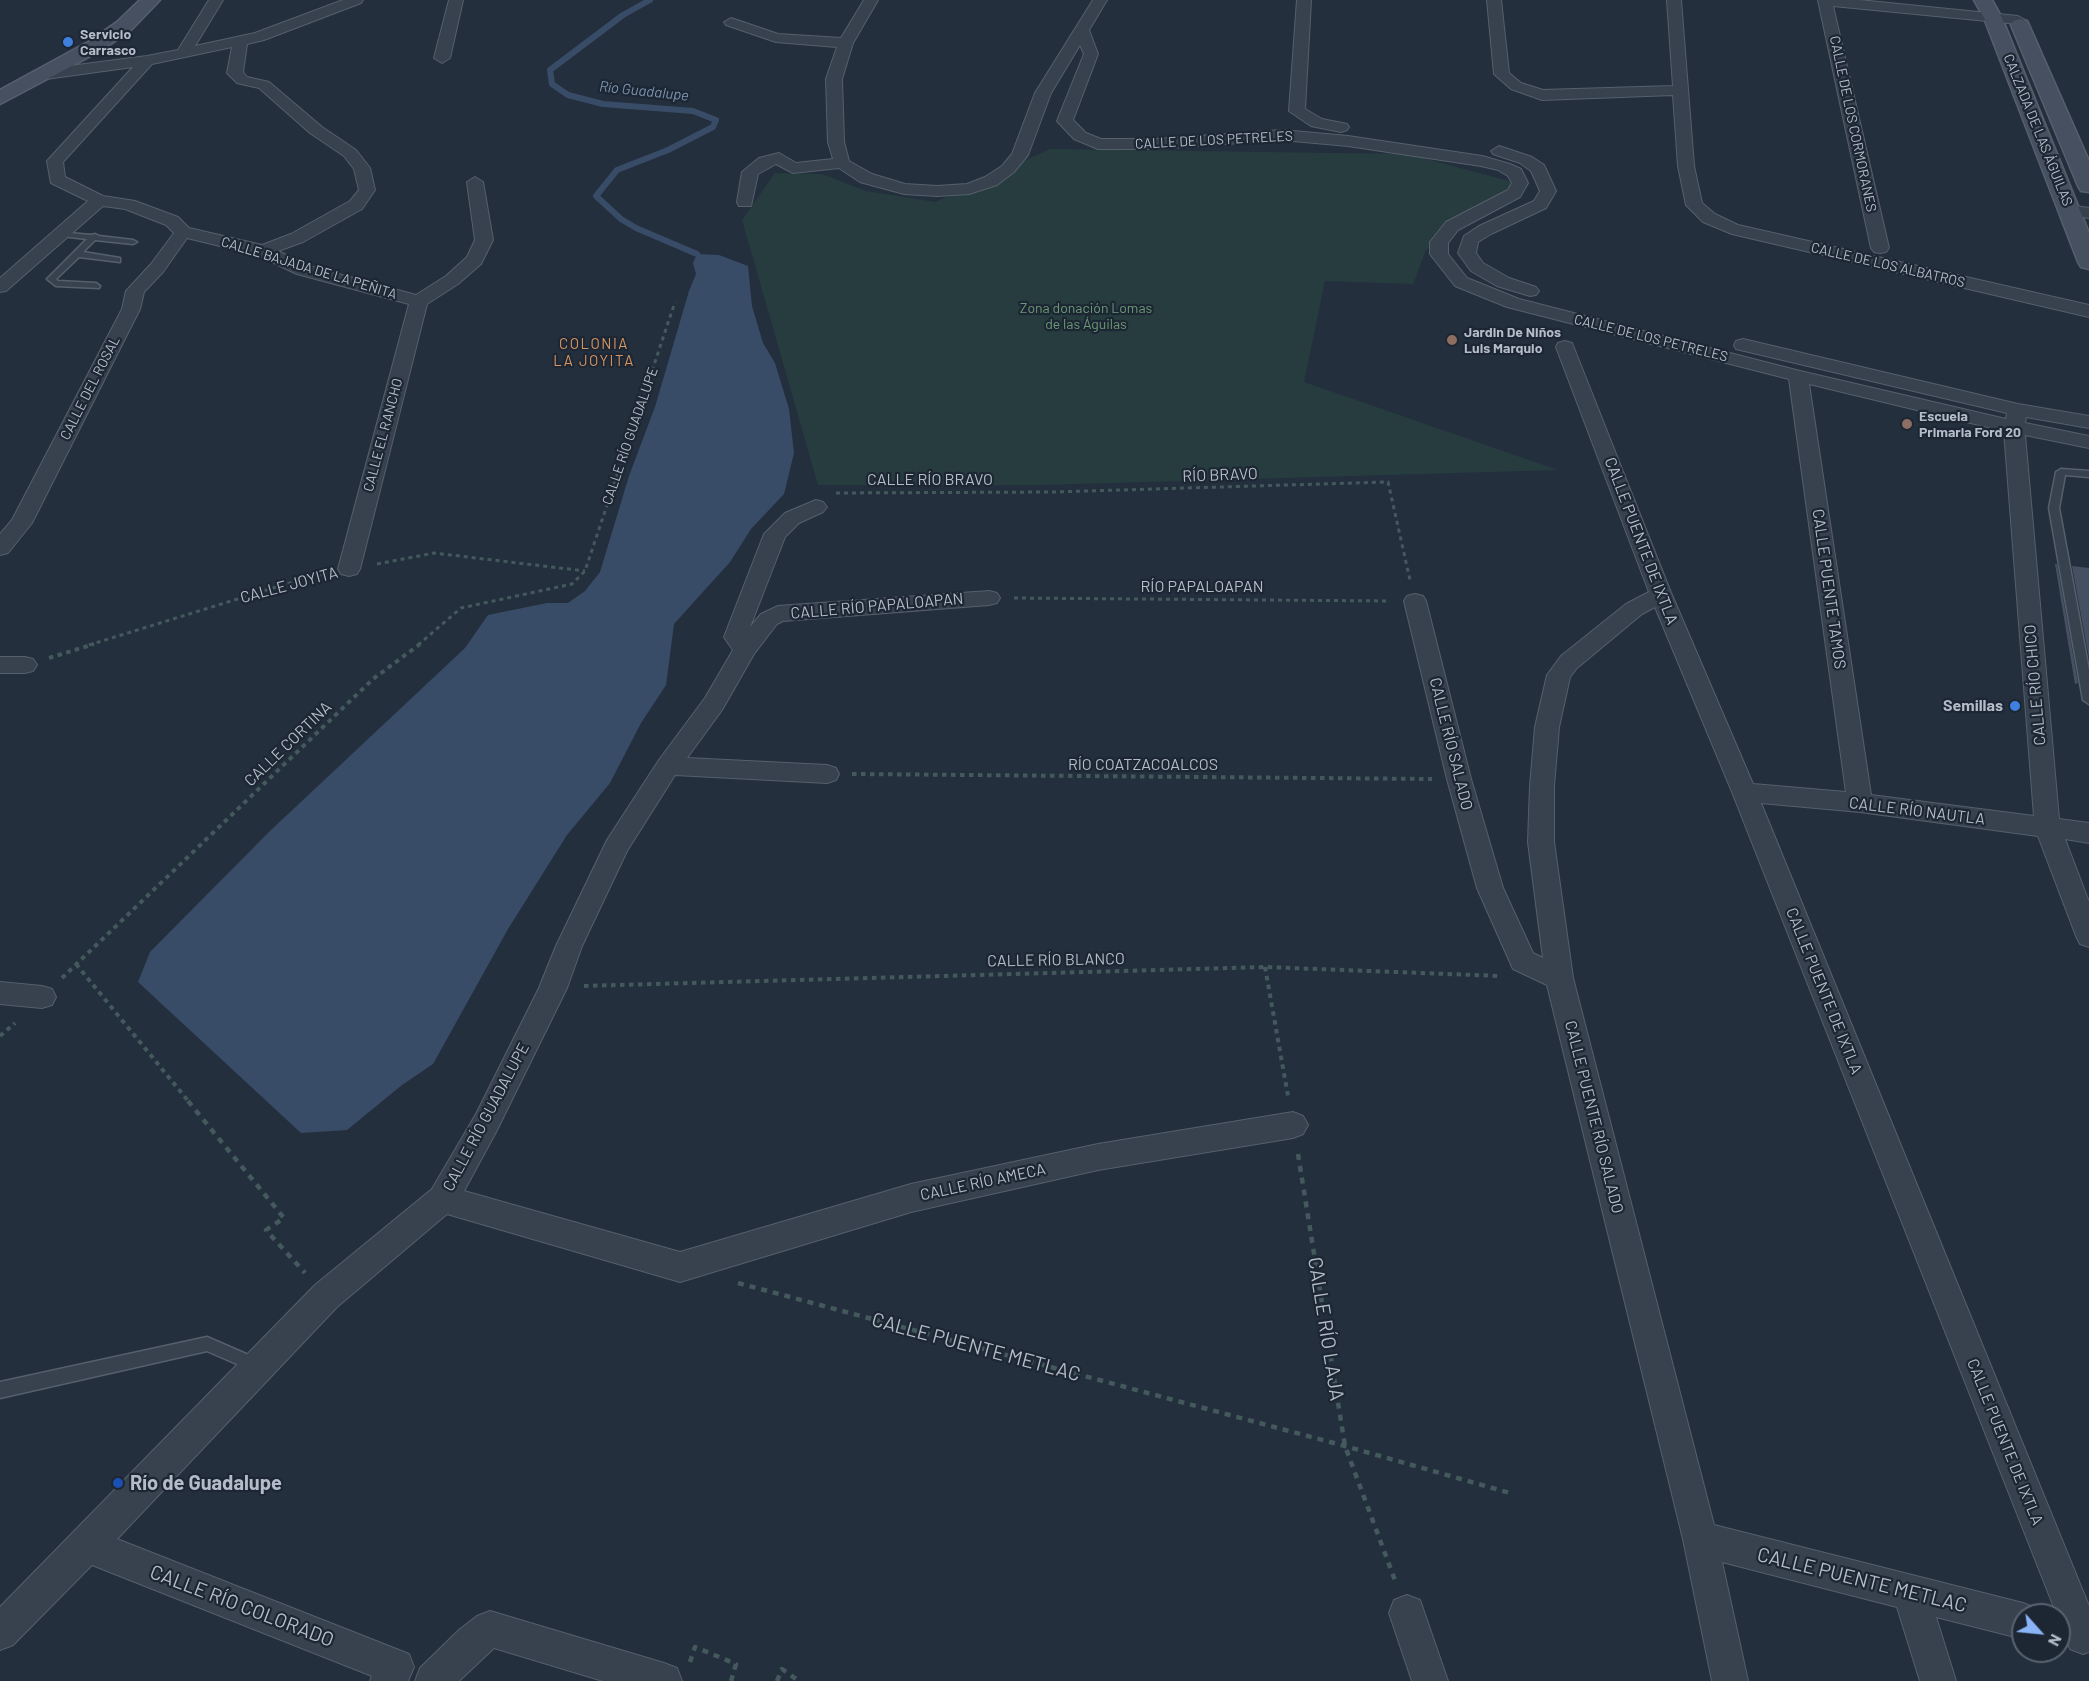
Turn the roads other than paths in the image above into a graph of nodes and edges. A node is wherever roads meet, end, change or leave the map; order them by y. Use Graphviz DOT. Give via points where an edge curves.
graph roads {
  1 [pos="151,0"];
  2 [pos="216,0"];
  3 [pos="356,0"];
  4 [pos="456,0"];
  5 [pos="871,0"];
  6 [pos="1100,0"];
  7 [pos="1304,0"];
  8 [pos="1494,0"];
  9 [pos="1674,0"];
  10 [pos="1913,0"];
  11 [pos="1825,1"];
  12 [pos="2000,9"];
  13 [pos="731,22"];
  14 [pos="1083,32"];
  15 [pos="240,41"];
  16 [pos="846,43"];
  17 [pos="184,52"];
  18 [pos="442,58"];
  19 [pos="147,61"];
  20 [pos="46,74"];
  21 [pos="1682,90"];
  22 [pos="0,98"];
  23 [pos="842,164"];
  24 [pos="475,182"];
  25 [pos="2089,186"];
  26 [pos="99,200"];
  27 [pos="745,202"];
  28 [pos="1694,205"];
  29 [pos="2079,211"];
  30 [pos="183,232"];
  31 [pos="61,234"];
  32 [pos="95,236"];
  33 [pos="134,242"];
  34 [pos="1880,248"];
  35 [pos="262,251"];
  36 [pos="77,254"];
  37 [pos="117,260"];
  38 [pos="2089,262"];
  39 [pos="96,286"];
  40 [pos="0,287"];
  41 [pos="2089,295"];
  42 [pos="419,302"];
  43 [pos="2089,311"];
  44 [pos="1565,347"];
  45 [pos="1798,376"];
  46 [pos="2016,418"];
  47 [pos="2089,422"];
  48 [pos="2089,442"];
  49 [pos="2089,474"];
  50 [pos="816,507"];
  51 [pos="0,548"];
  52 [pos="349,569"];
  53 [pos="1661,595"];
  54 [pos="989,598"];
  55 [pos="1415,601"];
  56 [pos="745,649"];
  57 [pos="0,665"];
  58 [pos="25,665"];
  59 [pos="2087,679"];
  60 [pos="2089,700"];
  61 [pos="668,766"];
  62 [pos="827,774"];
  63 [pos="1744,792"];
  64 [pos="1860,803"];
  65 [pos="2047,827"];
  66 [pos="2089,833"];
  67 [pos="2089,936"];
  68 [pos="1559,978"];
  69 [pos="0,993"];
  70 [pos="42,997"];
  71 [pos="1293,1125"];
  72 [pos="443,1199"];
  73 [pos="259,1366"];
  74 [pos="0,1390"];
  75 [pos="1700,1539"];
  76 [pos="87,1545"];
  77 [pos="1911,1593"];
  78 [pos="1407,1613"];
  79 [pos="2011,1618"];
  80 [pos="0,1632"];
  81 [pos="2077,1634"];
  82 [pos="392,1674"];
  83 [pos="676,1675"];
  84 [pos="433,1681"];
  85 [pos="1430,1681"];
  86 [pos="1730,1681"];
  87 [pos="1938,1681"];
  1 -- 20 [label="main road" via="124,26"];
  2 -- 17 [label="street"];
  3 -- 15 [label="street"];
  4 -- 18 [label="street"];
  5 -- 16 [label="street"];
  6 -- 14 [label="street"];
  7 -- 46 [label="street, CALLE DE LOS PETRELES" via="1297,111 1317,123 1492,149 1538,168 1548,191 1540,204 1470,240 1467,253 1477,267 1503,282 1568,303"];
  8 -- 21 [label="street" via="1502,74 1516,86 1542,95"];
  9 -- 21 [label="street"];
  10 -- 12 [label="street"];
  11 -- 12 [label="street"];
  11 -- 34 [label="street, CALLE DE LOS CORMORANES"];
  12 -- 25 [label="main road, CALZADA DE LAS ÁGUILAS"];
  12 -- 29 [label="main road, CALZADA DE LAS ÁGUILAS"];
  13 -- 16 [label="street" via="776,38"];
  14 -- 23 [label="street" via="1043,93 1020,155 991,181 969,189 904,189 867,178"];
  14 -- 45 [label="street, CALLE DE LOS PETRELES" via="1091,54 1065,121 1080,136 1098,144 1146,144 1282,135 1348,141 1504,167 1515,173 1520,183 1514,193 1452,226 1439,242 1439,254 1461,282 1513,303"];
  15 -- 17 [label="street"];
  15 -- 35 [label="street" via="235,74 242,80 264,85 316,130 350,153 362,168 367,190 356,205 297,238"];
  16 -- 23 [label="street" via="834,79 836,142"];
  17 -- 19 [label="street"];
  19 -- 20 [label="street"];
  19 -- 26 [label="street, CALLE BAJADA DE LA PEÑITA" via="55,161 57,179"];
  20 -- 22 [label="main road"];
  21 -- 28 [label="street" via="1686,166"];
  23 -- 27 [label="street" via="793,168 779,158 765,161 750,172"];
  24 -- 42 [label="street, CALLE BAJADA DE LA PEÑITA" via="484,240 475,260"];
  26 -- 30 [label="street, CALLE BAJADA DE LA PEÑITA" via="129,205 172,221"];
  26 -- 31 [label="street"];
  28 -- 34 [label="street, CALLE DE LOS ALBATROS"];
  28 -- 43 [label="street, CALLE DE LOS ALBATROS" via="1732,229"];
  29 -- 38 [label="main road, CALZADA DE LAS ÁGUILAS"];
  30 -- 35 [label="street, CALLE BAJADA DE LA PEÑITA"];
  30 -- 51 [label="street, CALLE DEL ROSAL" via="135,291 131,309 21,523"];
  31 -- 32 [label="lane"];
  31 -- 40 [label="street"];
  32 -- 33 [label="lane"];
  32 -- 36 [label="lane"];
  34 -- 41 [label="street, CALLE DE LOS ALBATROS"];
  35 -- 42 [label="street, CALLE BAJADA DE LA PEÑITA" via="303,270"];
  36 -- 37 [label="lane"];
  36 -- 39 [label="lane" via="52,282"];
  42 -- 52 [label="street, CALLE EL RANCHO"];
  44 -- 53 [label="street, CALLE PUENTE DE IXTLA"];
  45 -- 46 [label="street, CALLE DE LOS PETRELES"];
  45 -- 64 [label="street, CALLE PUENTE TAMOS"];
  46 -- 47 [label="street, CALLE DE LOS PETRELES"];
  46 -- 48 [label="street, CALLE DE LOS PETRELES"];
  46 -- 65 [label="street, CALLE RÍO CHICO"];
  49 -- 59 [label="lane" via="2061,472 2054,507"];
  50 -- 56 [label="street" via="792,518 775,534 735,637"];
  53 -- 63 [label="street, CALLE PUENTE DE IXTLA"];
  53 -- 68 [label="street, CALLE PUENTE RÍO SALADO" via="1634,609 1569,662 1559,675 1547,727 1541,842"];
  54 -- 56 [label="street, CALLE RÍO PAPALOAPAN" via="778,614 769,619"];
  55 -- 68 [label="street, CALLE RÍO SALADO" via="1490,888 1523,961"];
  56 -- 61 [label="street, CALLE RÍO GUADALUPE" via="714,704"];
  57 -- 58 [label="street"];
  59 -- 60 [label="lane"];
  61 -- 62 [label="street"];
  61 -- 72 [label="street, CALLE RÍO GUADALUPE" via="616,847 553,988"];
  63 -- 64 [label="street, CALLE RÍO NAUTLA"];
  63 -- 81 [label="street, CALLE PUENTE DE IXTLA"];
  64 -- 65 [label="street, CALLE RÍO NAUTLA"];
  65 -- 66 [label="street, CALLE RÍO NAUTLA"];
  65 -- 67 [label="street, CALLE RÍO CHICO"];
  68 -- 75 [label="street, CALLE PUENTE RÍO SALADO"];
  69 -- 70 [label="street"];
  71 -- 72 [label="street, CALLE RÍO AMECA" via="1098,1157 911,1198 680,1267"];
  72 -- 73 [label="street, CALLE RÍO GUADALUPE" via="326,1296"];
  73 -- 74 [label="lane" via="207,1344"];
  73 -- 76 [label="street, CALLE RÍO GUADALUPE"];
  75 -- 77 [label="street, CALLE PUENTE METLAC"];
  75 -- 86 [label="street, CALLE PUENTE RÍO SALADO"];
  76 -- 80 [label="street, CALLE RÍO GUADALUPE"];
  76 -- 82 [label="street, CALLE RÍO COLORADO"];
  77 -- 79 [label="street, CALLE PUENTE METLAC"];
  77 -- 87 [label="street"];
  78 -- 85 [label="street"];
  83 -- 84 [label="street" via="490,1629"];
}
